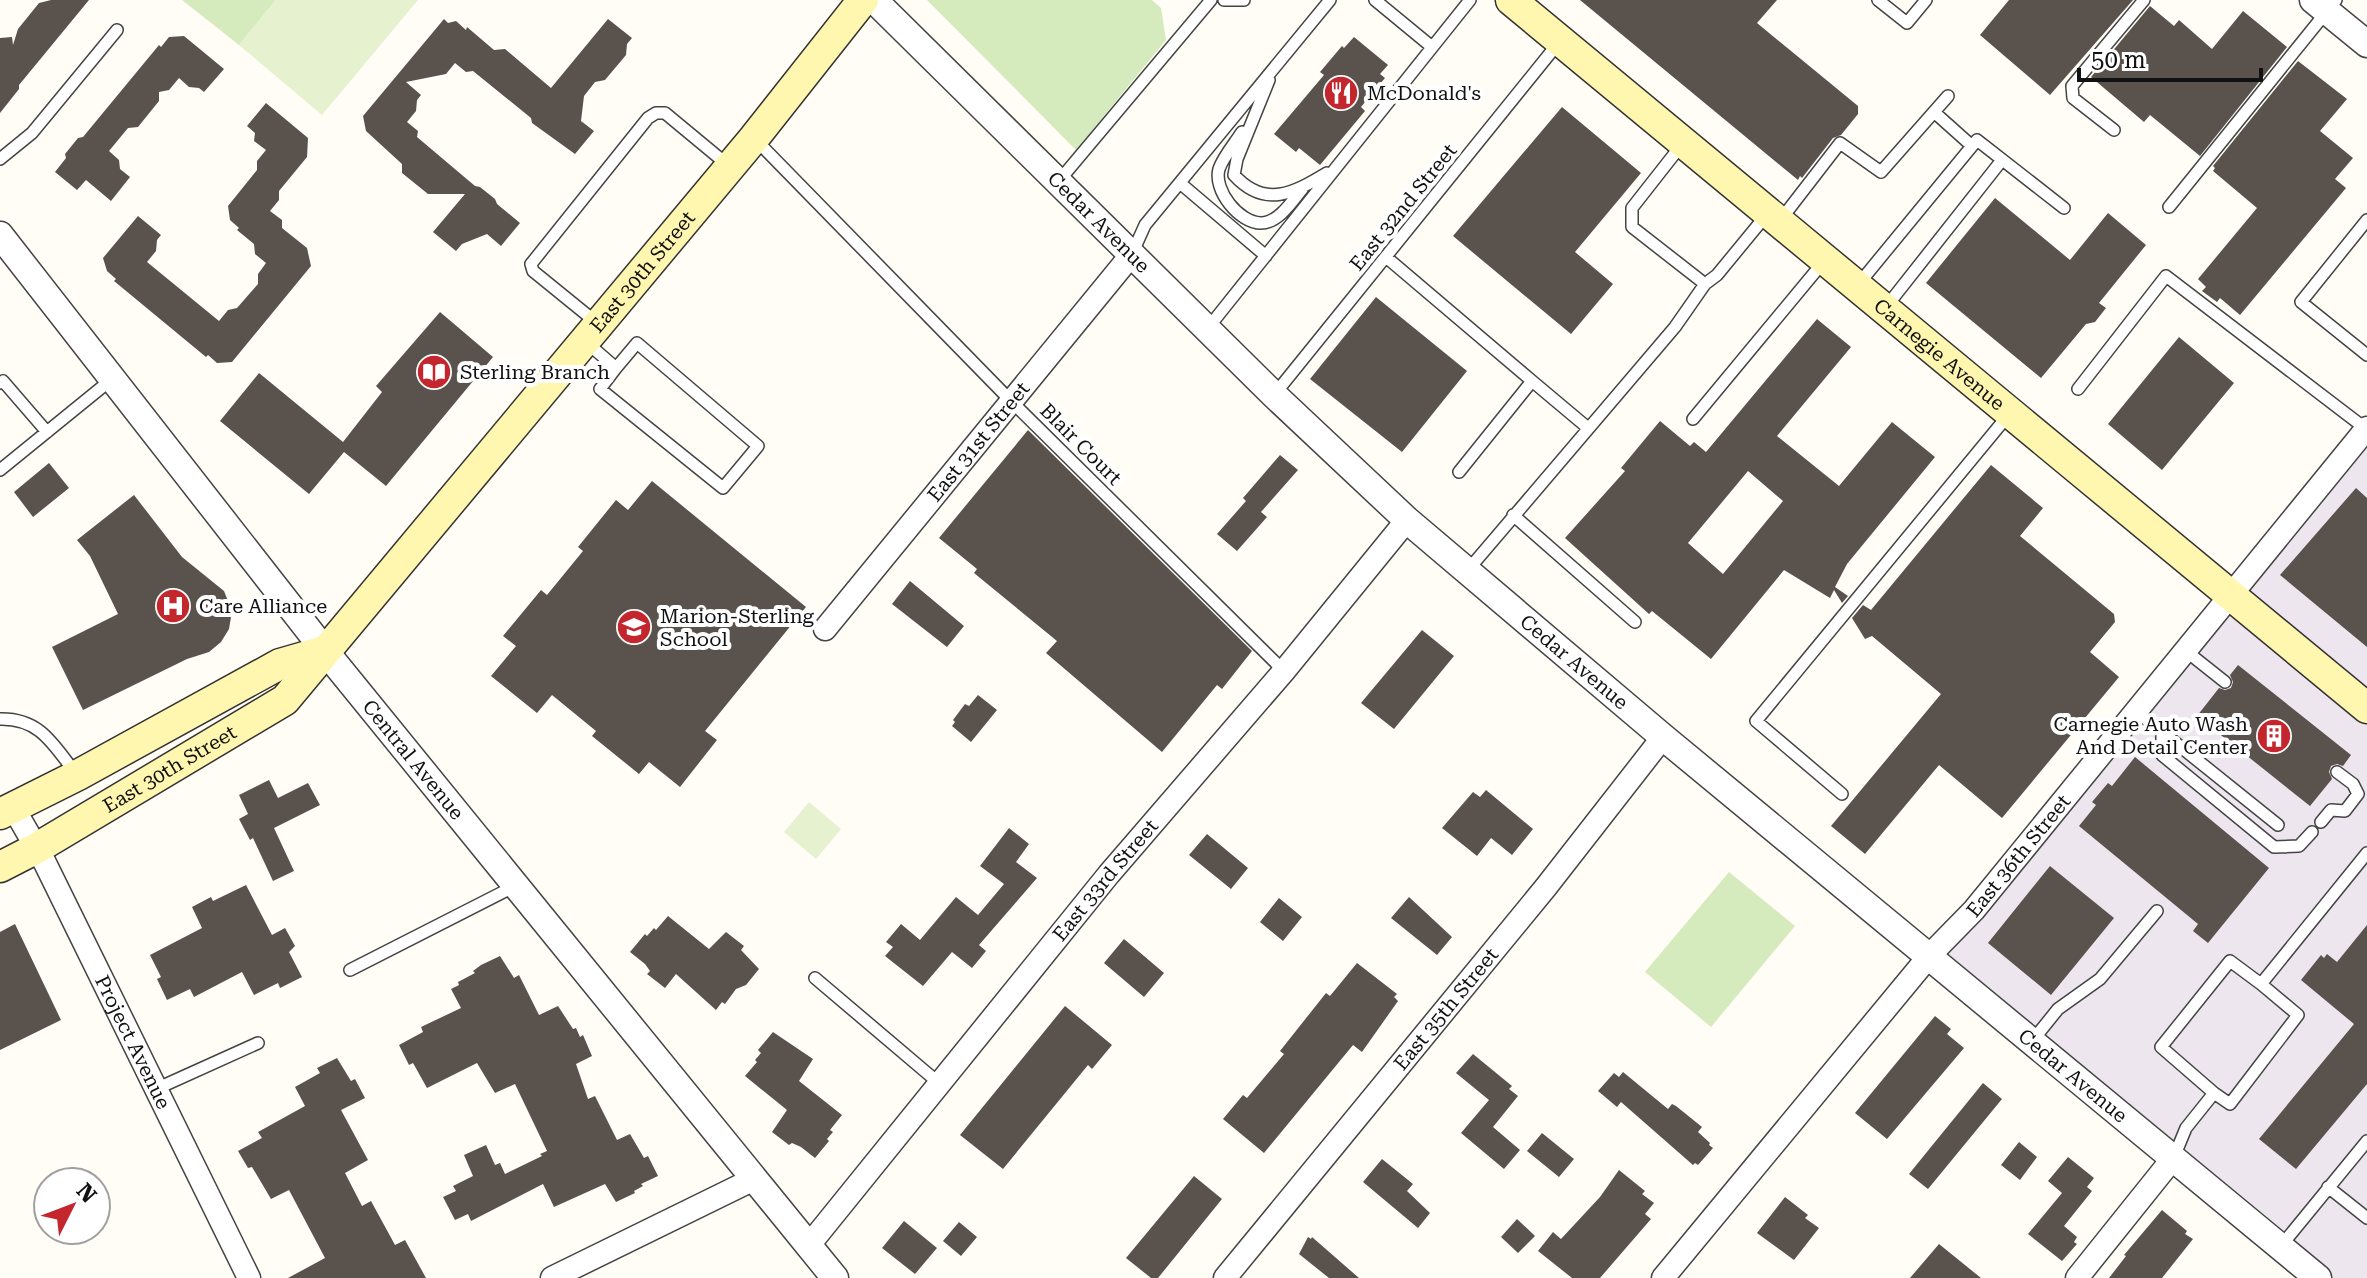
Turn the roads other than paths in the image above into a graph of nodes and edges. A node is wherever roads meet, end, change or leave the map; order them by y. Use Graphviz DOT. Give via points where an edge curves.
graph roads {
  1 [pos="863,0"];
  2 [pos="874,0"];
  3 [pos="1211,0"];
  4 [pos="1224,0"];
  5 [pos="1244,0"];
  6 [pos="1330,0"];
  7 [pos="1375,0"];
  8 [pos="1470,0"];
  9 [pos="1511,0"];
  10 [pos="1878,0"];
  11 [pos="1926,0"];
  12 [pos="2144,0"];
  13 [pos="2325,4"];
  14 [pos="117,30"];
  15 [pos="1560,41"];
  16 [pos="2367,44"];
  17 [pos="1432,47"];
  18 [pos="1274,68"];
  19 [pos="1948,96"];
  20 [pos="1259,104"];
  21 [pos="1934,112"];
  22 [pos="2114,130"];
  23 [pos="754,138"];
  24 [pos="1683,142"];
  25 [pos="1972,146"];
  26 [pos="0,159"];
  27 [pos="2002,160"];
  28 [pos="730,166"];
  29 [pos="1336,167"];
  30 [pos="1058,182"];
  31 [pos="1180,183"];
  32 [pos="1305,187"];
  33 [pos="2169,207"];
  34 [pos="2064,208"];
  35 [pos="1774,217"];
  36 [pos="2367,220"];
  37 [pos="0,235"];
  38 [pos="1132,254"];
  39 [pos="1266,256"];
  40 [pos="1386,257"];
  41 [pos="1825,260"];
  42 [pos="1705,284"];
  43 [pos="1857,286"];
  44 [pos="1884,309"];
  45 [pos="1207,329"];
  46 [pos="591,332"];
  47 [pos="2367,355"];
  48 [pos="616,368"];
  49 [pos="112,379"];
  50 [pos="1532,381"];
  51 [pos="0,383"];
  52 [pos="2078,389"];
  53 [pos="1274,395"];
  54 [pos="1012,402"];
  55 [pos="2010,412"];
  56 [pos="1693,419"];
  57 [pos="1588,428"];
  58 [pos="2367,428"];
  59 [pos="47,432"];
  60 [pos="0,470"];
  61 [pos="1459,472"];
  62 [pos="1513,515"];
  63 [pos="1407,520"];
  64 [pos="1467,571"];
  65 [pos="2231,595"];
  66 [pos="1635,622"];
  67 [pos="825,629"];
  68 [pos="325,651"];
  69 [pos="2186,651"];
  70 [pos="1284,671"];
  71 [pos="2225,682"];
  72 [pos="2367,708"];
  73 [pos="2136,711"];
  74 [pos="0,719"];
  75 [pos="2162,732"];
  76 [pos="1663,737"];
  77 [pos="2337,772"];
  78 [pos="78,775"];
  79 [pos="1842,794"];
  80 [pos="7,810"];
  81 [pos="2321,822"];
  82 [pos="2278,825"];
  83 [pos="2312,832"];
  84 [pos="37,848"];
  85 [pos="2367,853"];
  86 [pos="0,867"];
  87 [pos="515,885"];
  88 [pos="2157,911"];
  89 [pos="1930,955"];
  90 [pos="350,970"];
  91 [pos="815,978"];
  92 [pos="2261,984"];
  93 [pos="2033,1040"];
  94 [pos="258,1043"];
  95 [pos="940,1084"];
  96 [pos="156,1089"];
  97 [pos="2214,1093"];
  98 [pos="2367,1141"];
  99 [pos="2174,1157"];
  100 [pos="754,1179"];
  101 [pos="2328,1187"];
  102 [pos="2367,1218"];
  103 [pos="809,1245"];
  104 [pos="2281,1246"];
  105 [pos="249,1278"];
  106 [pos="552,1278"];
  107 [pos="835,1278"];
  108 [pos="1225,1278"];
  109 [pos="1663,1278"];
  110 [pos="2077,1278"];
  111 [pos="2318,1278"];
  1 -- 23 [label="main road, East 30th Street"];
  2 -- 30 [label="street, Cedar Avenue"];
  3 -- 30 [label="lane"];
  4 -- 5 [label="lane"];
  6 -- 18 [label="lane"];
  7 -- 17 [label="lane"];
  8 -- 17 [label="lane"];
  9 -- 15 [label="main road, Carnegie Avenue"];
  10 -- 11 [label="lane" via="1907,23"];
  12 -- 22 [label="lane" via="2072,86 2073,98"];
  13 -- 16 [label="street"];
  13 -- 33 [label="lane"];
  14 -- 26 [label="lane" via="32,133"];
  15 -- 24 [label="main road, Carnegie Avenue"];
  15 -- 40 [label="lane, East 32nd Street"];
  17 -- 29 [label="lane"];
  18 -- 20 [label="lane"];
  18 -- 31 [label="lane"];
  19 -- 21 [label="lane"];
  20 -- 32 [label="lane" via="1234,175 1258,193 1279,196"];
  20 -- 32 [label="lane" via="1220,168 1223,193 1247,219 1262,223 1277,217"];
  21 -- 25 [label="lane"];
  21 -- 35 [label="lane" via="1881,172 1840,143"];
  23 -- 28 [label="main road, East 30th Street"];
  23 -- 54 [label="lane, Blair Court"];
  24 -- 35 [label="main road, Carnegie Avenue"];
  24 -- 42 [label="lane" via="1632,208 1632,227"];
  25 -- 27 [label="lane" via="1977,140"];
  25 -- 43 [label="lane"];
  27 -- 34 [label="lane"];
  27 -- 44 [label="lane"];
  28 -- 46 [label="main road, East 30th Street"];
  28 -- 46 [label="lane" via="665,113 648,118 531,264"];
  29 -- 32 [label="lane"];
  29 -- 39 [label="lane"];
  30 -- 38 [label="street, Cedar Avenue"];
  31 -- 38 [label="lane" via="1145,225"];
  31 -- 39 [label="lane"];
  35 -- 41 [label="main road, Carnegie Avenue"];
  35 -- 42 [label="lane"];
  36 -- 47 [label="lane" via="2301,302"];
  37 -- 49 [label="street, Central Avenue"];
  38 -- 45 [label="street, Cedar Avenue"];
  38 -- 54 [label="street, East 31st Street"];
  39 -- 45 [label="lane"];
  40 -- 50 [label="lane"];
  40 -- 53 [label="lane, East 32nd Street"];
  41 -- 43 [label="main road, Carnegie Avenue"];
  41 -- 56 [label="lane"];
  42 -- 57 [label="lane"];
  43 -- 44 [label="main road, Carnegie Avenue"];
  44 -- 55 [label="main road, Carnegie Avenue"];
  45 -- 53 [label="street, Cedar Avenue"];
  46 -- 48 [label="lane"];
  46 -- 68 [label="main road, East 30th Street"];
  48 -- 48 [label="lane" via="637,343 758,446 723,488 600,389"];
  49 -- 59 [label="lane"];
  49 -- 68 [label="street, Central Avenue"];
  50 -- 57 [label="lane"];
  50 -- 61 [label="lane"];
  51 -- 59 [label="lane"];
  52 -- 58 [label="lane" via="2166,276"];
  53 -- 63 [label="street, Cedar Avenue"];
  54 -- 67 [label="street, East 31st Street"];
  54 -- 70 [label="lane, Blair Court"];
  55 -- 65 [label="main road, Carnegie Avenue"];
  55 -- 79 [label="lane" via="1756,721"];
  57 -- 62 [label="lane"];
  58 -- 65 [label="street, East 36th Street"];
  59 -- 60 [label="lane"];
  62 -- 64 [label="lane"];
  62 -- 66 [label="lane"];
  63 -- 64 [label="street, Cedar Avenue"];
  63 -- 70 [label="street, East 33rd Street"];
  64 -- 76 [label="street, Cedar Avenue"];
  65 -- 69 [label="street, East 36th Street"];
  65 -- 72 [label="main road, Carnegie Avenue"];
  68 -- 78 [label="main road, East 30th Street" via="280,664"];
  68 -- 84 [label="main road, East 30th Street" via="285,700"];
  68 -- 87 [label="street, Central Avenue"];
  69 -- 71 [label="lane"];
  69 -- 73 [label="street, East 36th Street"];
  70 -- 95 [label="street, East 33rd Street" via="1109,874"];
  73 -- 75 [label="lane"];
  73 -- 89 [label="street, East 36th Street" via="1974,910"];
  74 -- 78 [label="lane" via="28,722"];
  75 -- 82 [label="lane"];
  75 -- 83 [label="lane" via="2162,755 2274,847 2299,846"];
  76 -- 89 [label="street, Cedar Avenue"];
  76 -- 108 [label="street, East 35th Street"];
  77 -- 81 [label="lane" via="2358,794 2345,811 2331,810"];
  78 -- 80 [label="main road, East 30th Street"];
  80 -- 84 [label="street, Project Avenue"];
  84 -- 86 [label="main road, East 30th Street"];
  84 -- 96 [label="street, Project Avenue"];
  85 -- 92 [label="lane"];
  87 -- 90 [label="lane"];
  87 -- 100 [label="street, Central Avenue"];
  88 -- 93 [label="lane" via="2100,979 2058,1009"];
  89 -- 93 [label="street, Cedar Avenue"];
  89 -- 109 [label="street, East 36th Street"];
  91 -- 95 [label="lane"];
  92 -- 97 [label="lane" via="2298,1015 2230,1104"];
  92 -- 97 [label="lane" via="2230,961 2161,1047"];
  93 -- 99 [label="street, Cedar Avenue"];
  94 -- 96 [label="lane"];
  95 -- 103 [label="street, East 33rd Street"];
  96 -- 105 [label="street, Project Avenue"];
  97 -- 99 [label="lane" via="2186,1128"];
  98 -- 101 [label="lane"];
  99 -- 104 [label="street, Cedar Avenue"];
  99 -- 110 [label="street"];
  100 -- 103 [label="street, Central Avenue"];
  100 -- 106 [label="street"];
  101 -- 102 [label="lane"];
  101 -- 104 [label="lane"];
  103 -- 107 [label="street, Central Avenue"];
  104 -- 111 [label="street, Cedar Avenue"];
}
